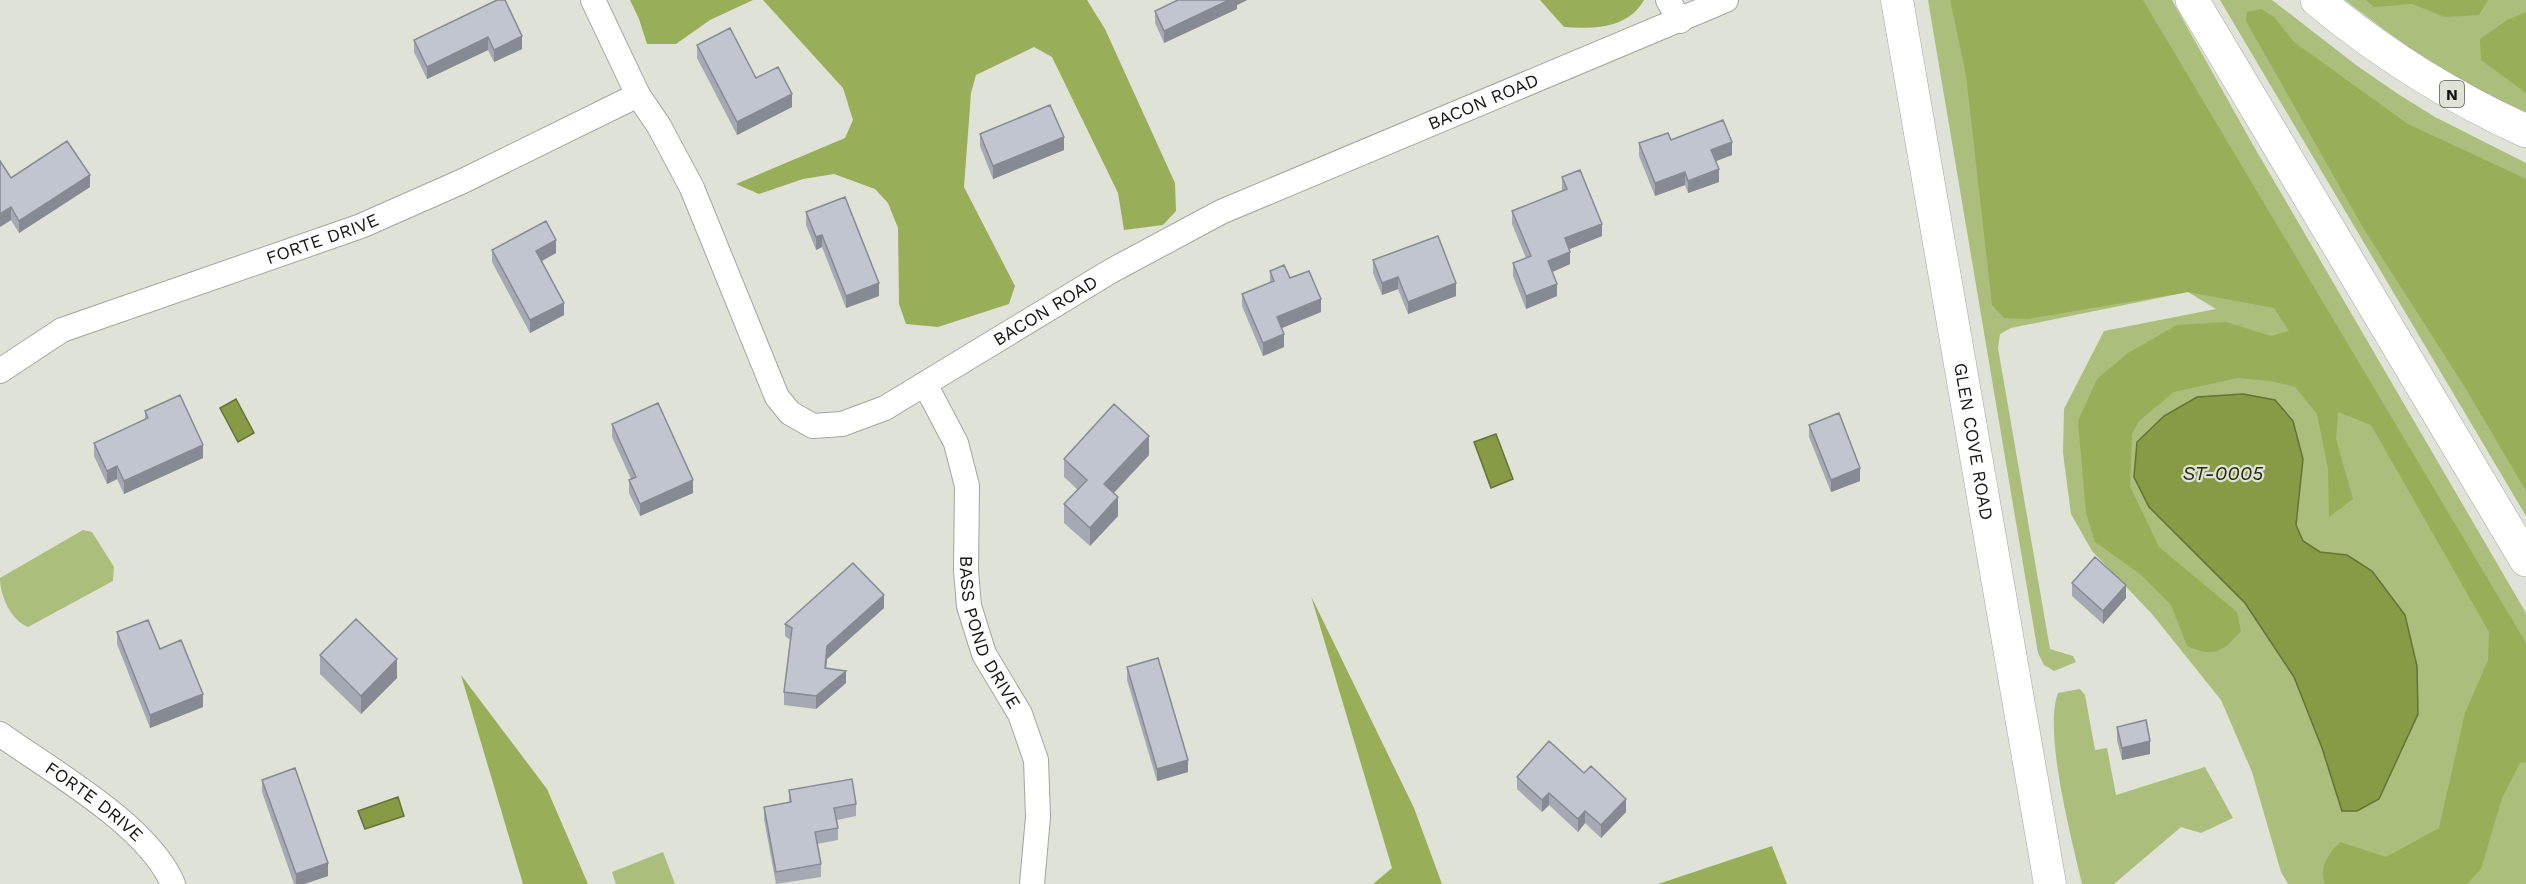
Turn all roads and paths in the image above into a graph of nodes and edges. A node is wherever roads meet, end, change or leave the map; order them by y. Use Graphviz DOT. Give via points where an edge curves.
graph roads {
  1 [pos="593,0"];
  2 [pos="1668,0"];
  3 [pos="1726,0"];
  4 [pos="1897,0"];
  5 [pos="2192,0"];
  6 [pos="2317,0"];
  7 [pos="1680,21"];
  8 [pos="638,95"];
  9 [pos="2526,131"];
  10 [pos="0,371"];
  11 [pos="925,384"];
  12 [pos="2526,560"];
  13 [pos="0,735"];
  14 [pos="173,884"];
  15 [pos="1032,884"];
  16 [pos="2050,884"];
  1 -- 8 [label="street, BACON ROAD"];
  2 -- 7 [label="street"];
  3 -- 7 [label="street, BACON ROAD"];
  4 -- 16 [label="main road, GLEN COVE ROAD"];
  5 -- 12 [label="highway"];
  6 -- 9 [label="highway, N" via="2415,72"];
  7 -- 11 [label="street, BACON ROAD" via="1221,212 1111,271"];
  8 -- 10 [label="street, FORTE DRIVE" via="361,226 62,330"];
  8 -- 11 [label="street, BACON ROAD" via="692,188 770,383 790,413 813,426 842,424 885,408"];
  11 -- 15 [label="street, BASS POND DRIVE" via="956,443 967,486 969,606 984,654 1024,721 1036,759 1038,817"];
  13 -- 14 [label="street, FORTE DRIVE" via="106,809 145,842 162,862"];
}
